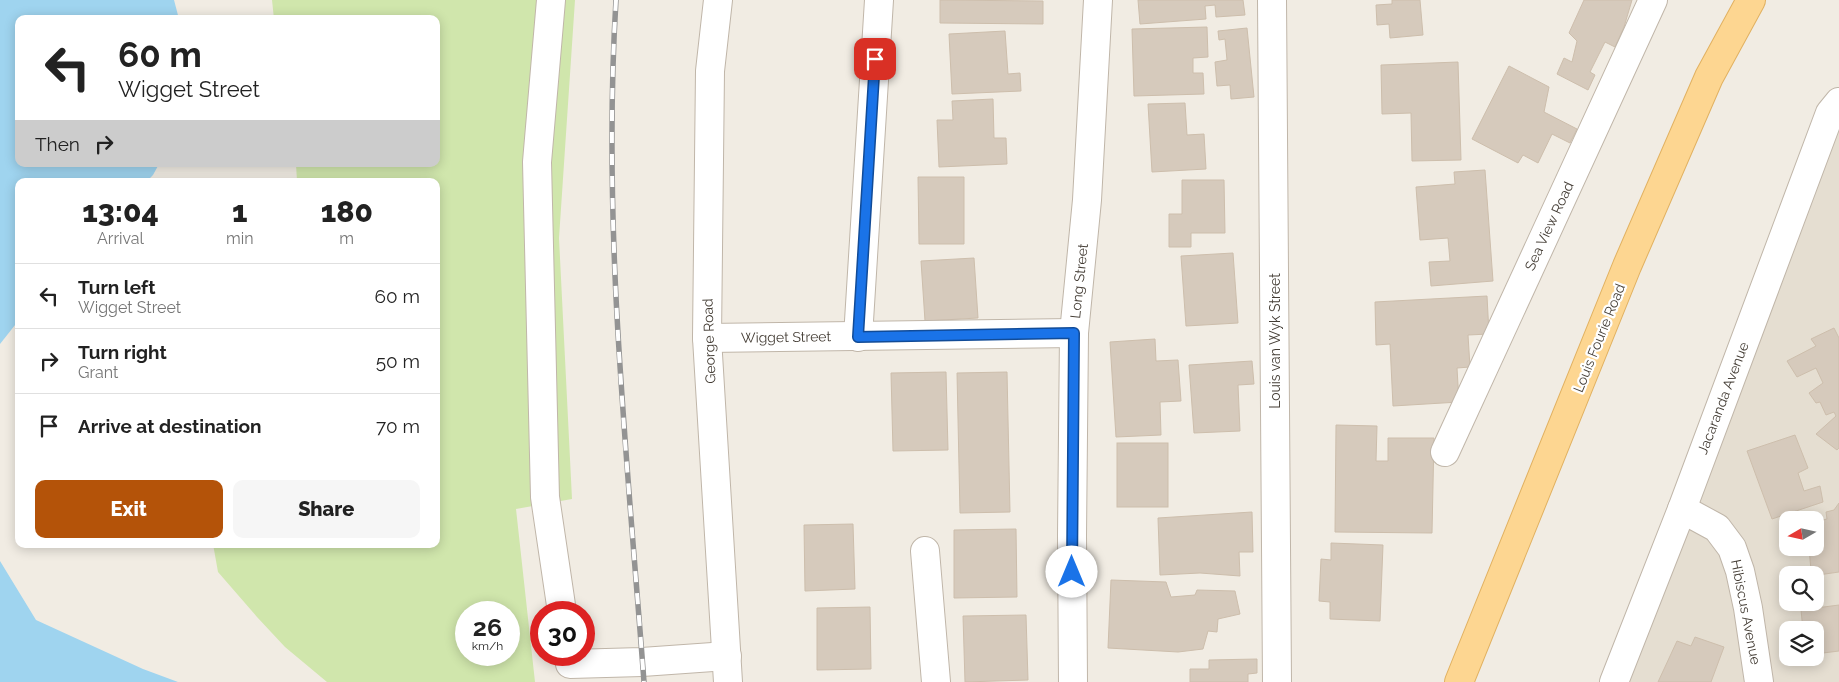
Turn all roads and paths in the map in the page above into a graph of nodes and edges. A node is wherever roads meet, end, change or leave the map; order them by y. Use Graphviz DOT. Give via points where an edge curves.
graph roads {
  1 [pos="551,0"];
  2 [pos="718,0"];
  3 [pos="879,0"];
  4 [pos="1098,0"];
  5 [pos="1272,0"];
  6 [pos="1653,0"];
  7 [pos="1751,0"];
  8 [pos="1835,108"];
  9 [pos="1074,333"];
  10 [pos="858,337"];
  11 [pos="707,338"];
  12 [pos="1445,452"];
  13 [pos="1682,509"];
  14 [pos="925,551"];
  15 [pos="560,601"];
  16 [pos="570,667"];
  17 [pos="728,669"];
  18 [pos="936,682"];
  19 [pos="1073,682"];
  20 [pos="1277,682"];
  21 [pos="1459,682"];
  22 [pos="1614,682"];
  23 [pos="1759,682"];
  1 -- 15 [label="street" via="537,162 546,497"];
  2 -- 11 [label="street, George Road" via="710,71"];
  3 -- 10 [label="street"];
  4 -- 9 [label="street, Long Street" via="1087,200"];
  5 -- 20 [label="street, Louis van Wyk Street"];
  6 -- 12 [label="street, Sea View Road"];
  7 -- 21 [label="main road, Louis Fourie Road" via="1708,77"];
  8 -- 13 [label="street, Jacaranda Avenue"];
  9 -- 10 [label="street, Wigget Street"];
  9 -- 19 [label="street, Long Street"];
  10 -- 11 [label="street, Wigget Street"];
  11 -- 17 [label="street, George Road"];
  13 -- 22 [label="street, Jacaranda Avenue"];
  13 -- 23 [label="street, Hibiscus Avenue" via="1717,528 1732,548 1748,608"];
  14 -- 18 [label="street"];
  16 -- 17 [label="street" via="642,662"];
}
